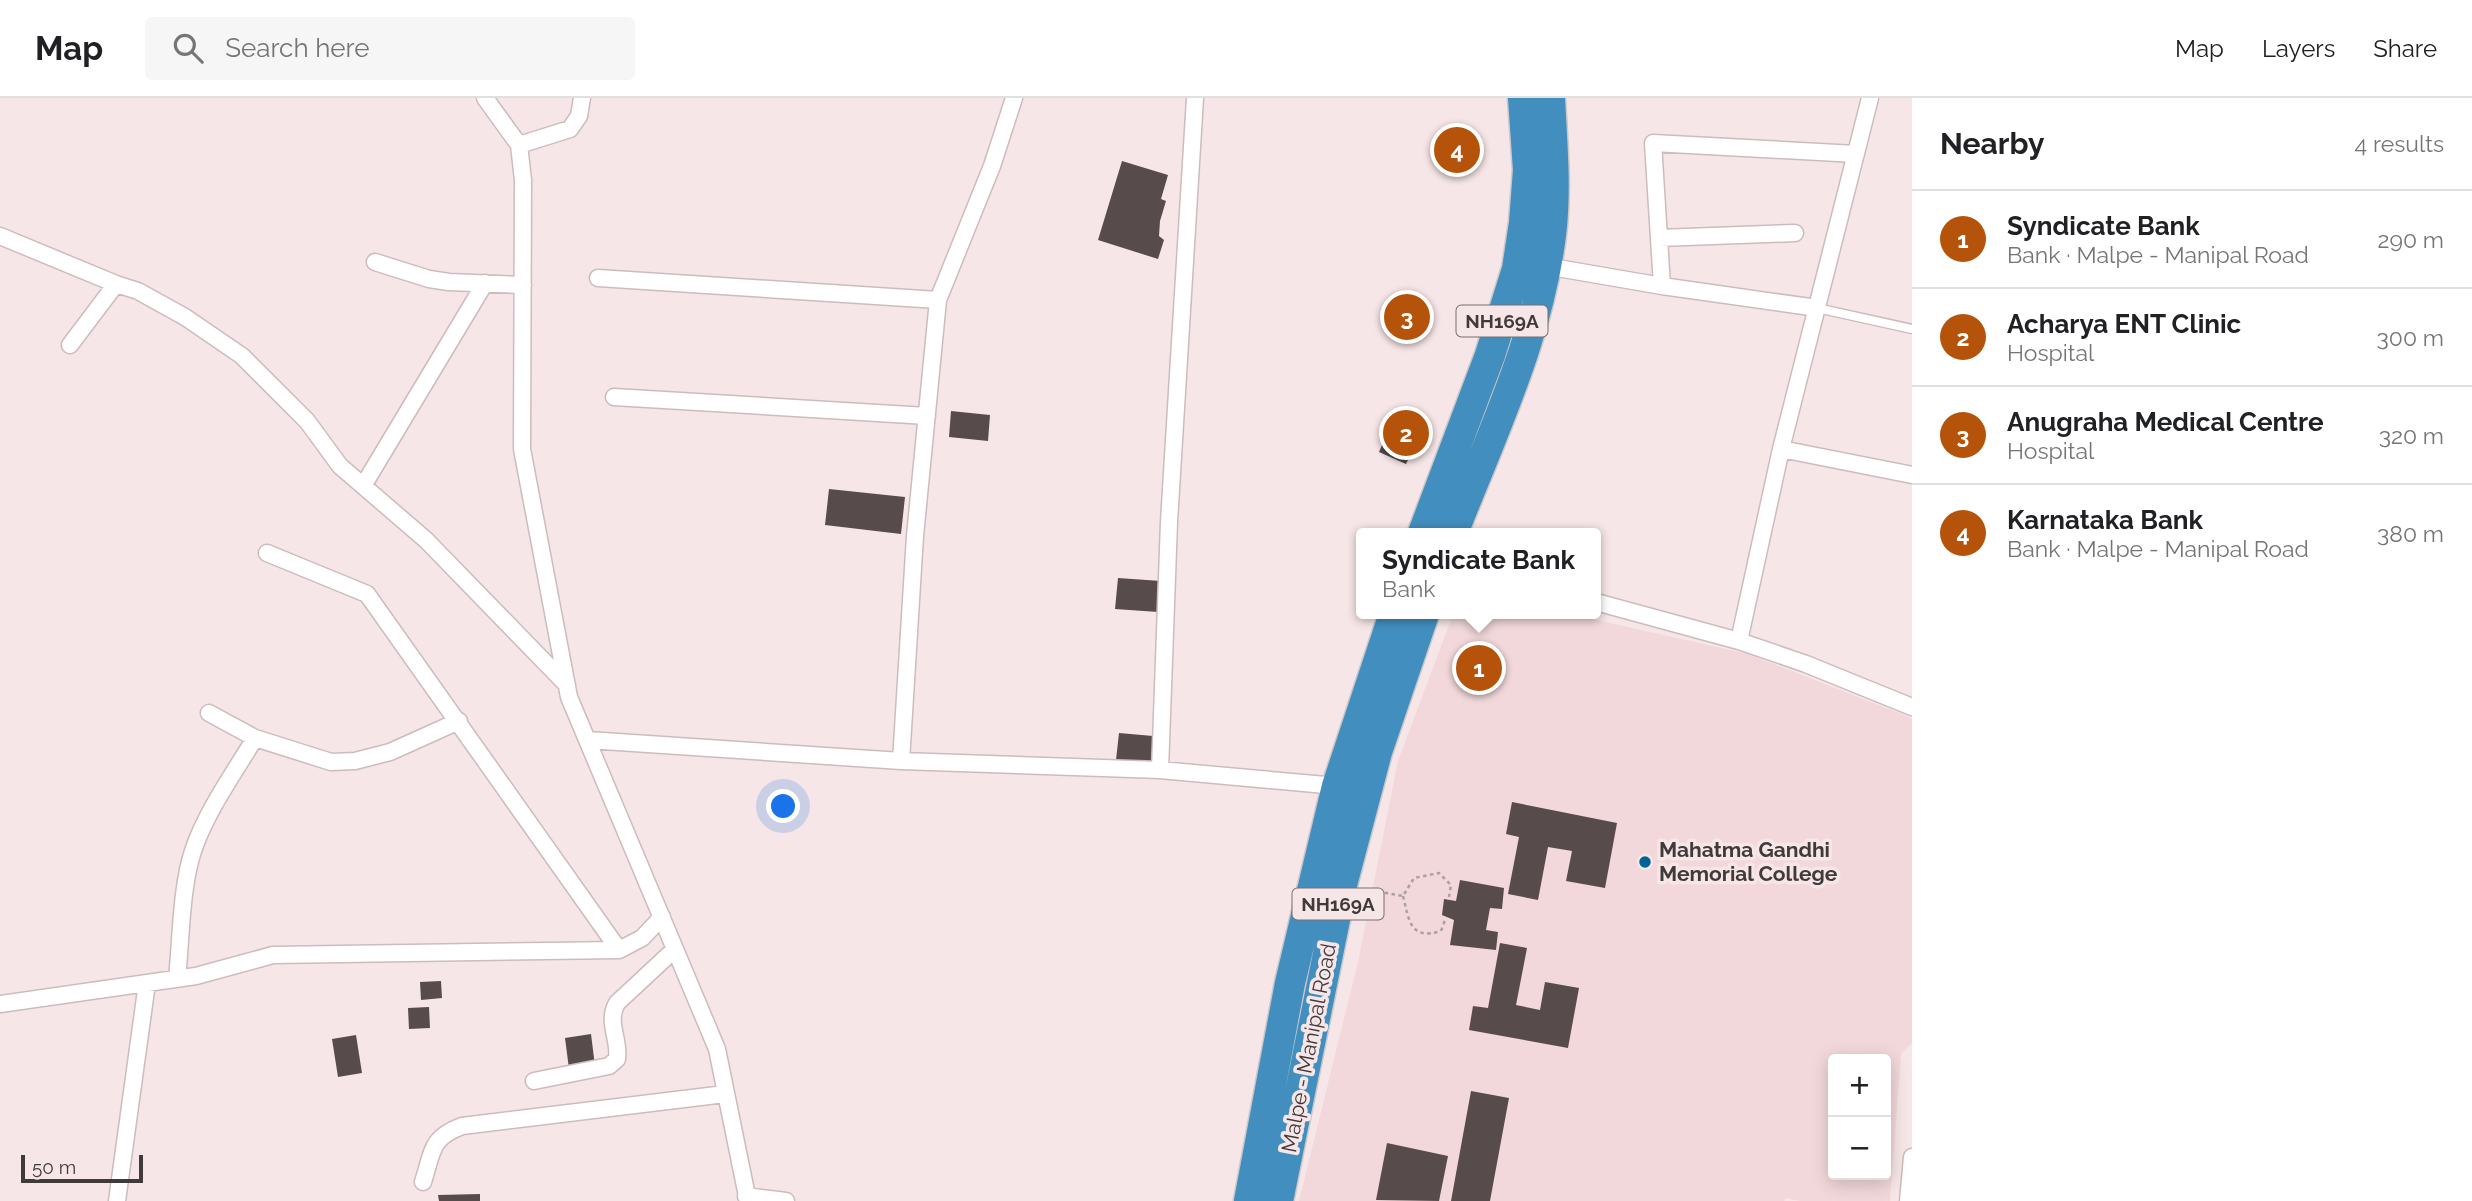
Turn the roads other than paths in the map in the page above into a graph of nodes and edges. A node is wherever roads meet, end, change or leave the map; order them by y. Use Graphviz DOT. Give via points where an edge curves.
graph roads {
  1 [pos="485,98"];
  2 [pos="582,98"];
  3 [pos="1014,98"];
  4 [pos="1195,98"];
  5 [pos="1523,98"];
  6 [pos="1550,98"];
  7 [pos="1870,98"];
  8 [pos="519,145"];
  9 [pos="1856,154"];
  10 [pos="1795,233"];
  11 [pos="0,236"];
  12 [pos="1659,238"];
  13 [pos="375,262"];
  14 [pos="1546,266"];
  15 [pos="598,278"];
  16 [pos="485,283"];
  17 [pos="116,284"];
  18 [pos="523,285"];
  19 [pos="1662,286"];
  20 [pos="938,300"];
  21 [pos="1817,308"];
  22 [pos="1912,329"];
  23 [pos="70,345"];
  24 [pos="614,397"];
  25 [pos="927,415"];
  26 [pos="1781,449"];
  27 [pos="1912,475"];
  28 [pos="363,486"];
  29 [pos="1425,528"];
  30 [pos="1455,528"];
  31 [pos="267,553"];
  32 [pos="1601,603"];
  33 [pos="1392,619"];
  34 [pos="1422,619"];
  35 [pos="1739,641"];
  36 [pos="567,685"];
  37 [pos="1912,707"];
  38 [pos="209,713"];
  39 [pos="459,721"];
  40 [pos="255,738"];
  41 [pos="588,740"];
  42 [pos="901,761"];
  43 [pos="1160,770"];
  44 [pos="1337,786"];
  45 [pos="662,918"];
  46 [pos="675,949"];
  47 [pos="619,950"];
  48 [pos="177,979"];
  49 [pos="147,983"];
  50 [pos="0,1004"];
  51 [pos="534,1081"];
  52 [pos="725,1094"];
  53 [pos="1912,1157"];
  54 [pos="423,1182"];
  55 [pos="1266,1191"];
  56 [pos="1910,1195"];
  57 [pos="747,1199"];
  58 [pos="117,1201"];
  59 [pos="786,1201"];
  1 -- 8 [label="street"];
  2 -- 8 [label="street" via="579,116 570,130"];
  3 -- 20 [label="street"];
  4 -- 43 [label="street" via="1169,522"];
  5 -- 29 [label="highway, NH169A" via="1528,170 1517,269"];
  6 -- 14 [label="highway, NH169A" via="1553,197"];
  7 -- 9 [label="street"];
  8 -- 18 [label="street"];
  9 -- 12 [label="street" via="1653,143"];
  9 -- 21 [label="street"];
  10 -- 12 [label="street"];
  11 -- 17 [label="street"];
  12 -- 19 [label="street"];
  13 -- 16 [label="street" via="429,279"];
  14 -- 19 [label="street"];
  14 -- 30 [label="highway, NH169A" via="1525,349"];
  15 -- 20 [label="street"];
  16 -- 18 [label="street"];
  16 -- 28 [label="street"];
  17 -- 23 [label="street"];
  17 -- 28 [label="street" via="185,317 242,356"];
  18 -- 36 [label="street" via="523,449"];
  19 -- 21 [label="street"];
  20 -- 25 [label="street"];
  21 -- 22 [label="lane"];
  21 -- 26 [label="street"];
  24 -- 25 [label="street"];
  25 -- 42 [label="street"];
  26 -- 27 [label="street"];
  26 -- 35 [label="street"];
  28 -- 36 [label="street" via="426,540"];
  31 -- 39 [label="street" via="366,594"];
  32 -- 35 [label="street"];
  33 -- 44 [label="highway, Malpe - Manipal Road / NH169A"];
  34 -- 55 [label="highway, Malpe - Manipal Road / NH169A" via="1377,751"];
  35 -- 37 [label="street"];
  36 -- 41 [label="street"];
  38 -- 40 [label="street"];
  39 -- 40 [label="street" via="390,752 355,761 331,762"];
  39 -- 47 [label="street"];
  40 -- 48 [label="street" via="192,853"];
  41 -- 42 [label="street"];
  41 -- 45 [label="street"];
  42 -- 43 [label="street"];
  43 -- 44 [label="street"];
  44 -- 55 [label="highway, Malpe - Manipal Road / NH169A" via="1290,983"];
  45 -- 46 [label="street"];
  45 -- 47 [label="street" via="642,938"];
  46 -- 51 [label="street" via="612,1012 617,1059 609,1066"];
  46 -- 52 [label="street" via="716,1049"];
  47 -- 48 [label="street" via="273,955"];
  48 -- 49 [label="street"];
  49 -- 50 [label="street"];
  49 -- 58 [label="street"];
  52 -- 54 [label="street" via="462,1126 436,1142"];
  52 -- 57 [label="street"];
  53 -- 56 [label="street"];
  57 -- 59 [label="street"];
}
